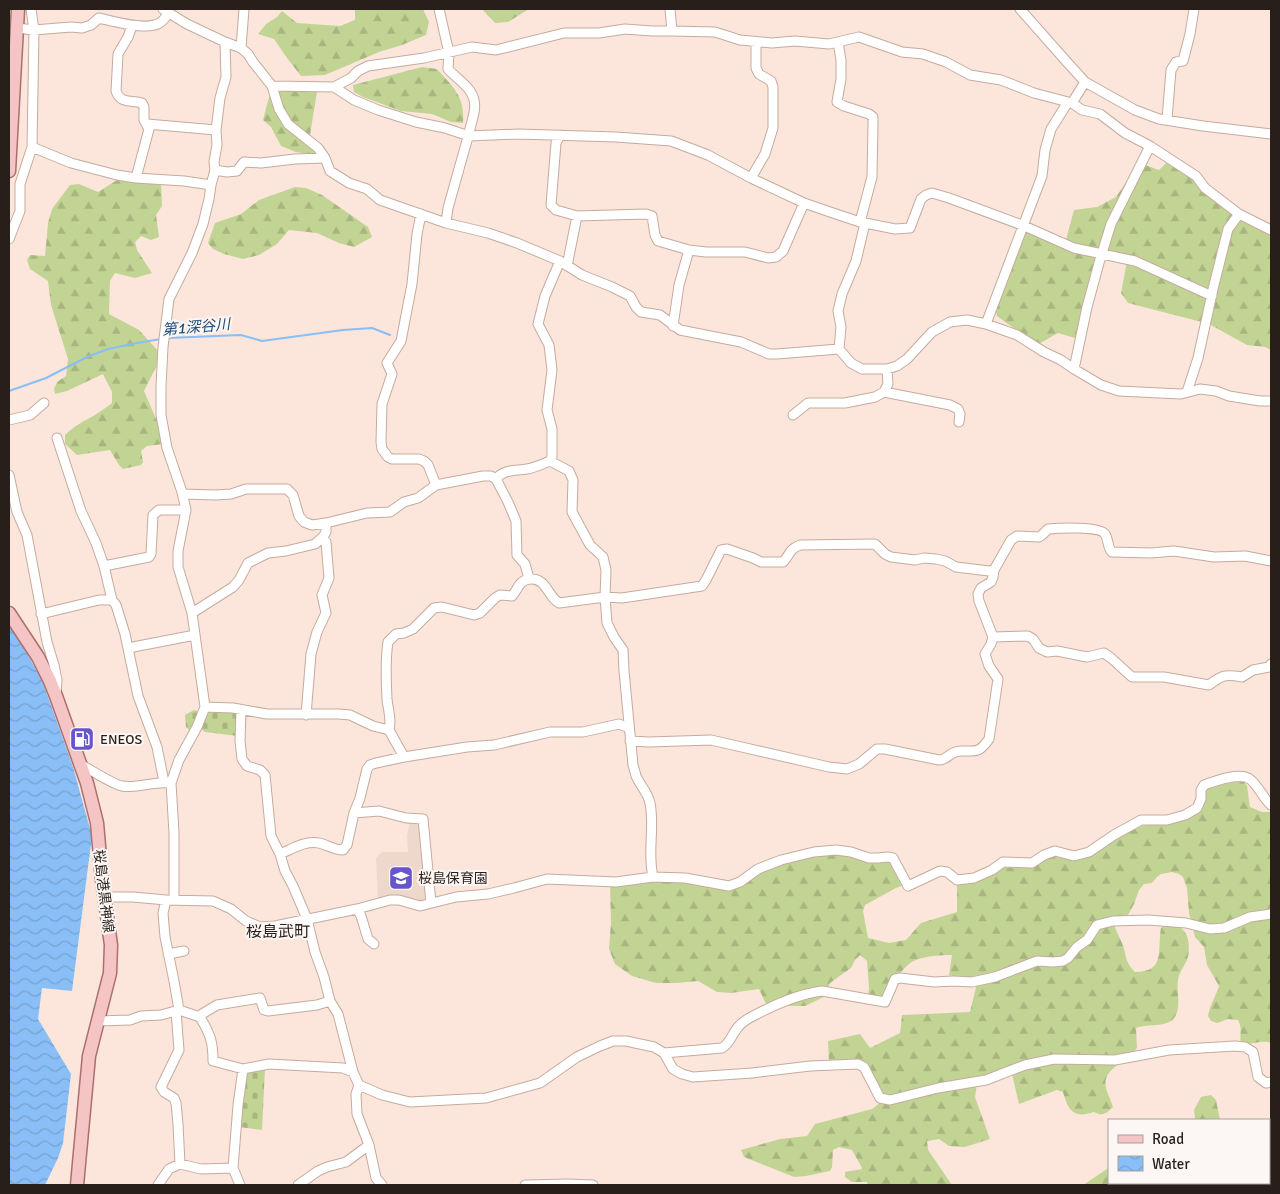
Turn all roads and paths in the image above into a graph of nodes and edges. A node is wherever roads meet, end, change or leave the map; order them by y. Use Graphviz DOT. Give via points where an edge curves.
graph roads {
  1 [pos="18,9"];
  2 [pos="31,9"];
  3 [pos="244,9"];
  4 [pos="439,9"];
  5 [pos="670,9"];
  6 [pos="1020,9"];
  7 [pos="1194,9"];
  8 [pos="166,11"];
  9 [pos="132,26"];
  10 [pos="17,28"];
  11 [pos="34,30"];
  12 [pos="672,30"];
  13 [pos="225,42"];
  14 [pos="756,42"];
  15 [pos="838,42"];
  16 [pos="241,48"];
  17 [pos="449,53"];
  18 [pos="1085,82"];
  19 [pos="272,86"];
  20 [pos="334,87"];
  21 [pos="1070,103"];
  22 [pos="1167,119"];
  23 [pos="147,124"];
  24 [pos="216,130"];
  25 [pos="1271,134"];
  26 [pos="560,135"];
  27 [pos="469,136"];
  28 [pos="1150,146"];
  29 [pos="32,147"];
  30 [pos="325,158"];
  31 [pos="9,170"];
  32 [pos="215,170"];
  33 [pos="136,178"];
  34 [pos="751,178"];
  35 [pos="211,184"];
  36 [pos="804,203"];
  37 [pos="421,214"];
  38 [pos="1239,214"];
  39 [pos="577,216"];
  40 [pos="862,222"];
  41 [pos="446,223"];
  42 [pos="1022,225"];
  43 [pos="1271,230"];
  44 [pos="9,239"];
  45 [pos="689,250"];
  46 [pos="1102,254"];
  47 [pos="564,263"];
  48 [pos="1212,296"];
  49 [pos="986,324"];
  50 [pos="673,326"];
  51 [pos="839,349"];
  52 [pos="887,369"];
  53 [pos="1074,369"];
  54 [pos="884,392"];
  55 [pos="1187,392"];
  56 [pos="1271,401"];
  57 [pos="44,403"];
  58 [pos="793,415"];
  59 [pos="9,420"];
  60 [pos="959,422"];
  61 [pos="57,438"];
  62 [pos="551,459"];
  63 [pos="9,476"];
  64 [pos="496,479"];
  65 [pos="436,485"];
  66 [pos="183,494"];
  67 [pos="186,510"];
  68 [pos="326,524"];
  69 [pos="323,537"];
  70 [pos="1271,561"];
  71 [pos="104,566"];
  72 [pos="994,570"];
  73 [pos="529,579"];
  74 [pos="605,597"];
  75 [pos="112,600"];
  76 [pos="9,613"];
  77 [pos="192,613"];
  78 [pos="41,614"];
  79 [pos="195,635"];
  80 [pos="993,637"];
  81 [pos="128,648"];
  82 [pos="1271,664"];
  83 [pos="56,696"];
  84 [pos="204,708"];
  85 [pos="242,710"];
  86 [pos="306,715"];
  87 [pos="629,728"];
  88 [pos="390,730"];
  89 [pos="630,741"];
  90 [pos="404,757"];
  91 [pos="80,764"];
  92 [pos="168,782"];
  93 [pos="1271,805"];
  94 [pos="354,813"];
  95 [pos="280,854"];
  96 [pos="653,877"];
  97 [pos="104,897"];
  98 [pos="170,900"];
  99 [pos="431,903"];
  100 [pos="357,909"];
  101 [pos="1271,914"];
  102 [pos="308,920"];
  103 [pos="374,944"];
  104 [pos="184,951"];
  105 [pos="168,954"];
  106 [pos="330,1001"];
  107 [pos="177,1011"];
  108 [pos="200,1017"];
  109 [pos="98,1021"];
  110 [pos="664,1053"];
  111 [pos="243,1069"];
  112 [pos="352,1072"];
  113 [pos="1271,1082"];
  114 [pos="359,1085"];
  115 [pos="369,1145"];
  116 [pos="180,1164"];
  117 [pos="233,1168"];
  118 [pos="76,1185"];
  119 [pos="158,1185"];
  120 [pos="240,1185"];
  121 [pos="298,1185"];
  122 [pos="382,1185"];
  123 [pos="526,1185"];
  124 [pos="594,1185"];
  1 -- 10 [label="main road"];
  2 -- 11 [label="street"];
  3 -- 16 [label="street"];
  4 -- 17 [label="street"];
  5 -- 12 [label="street"];
  6 -- 18 [label="street"];
  7 -- 22 [label="street" via="1183,60 1176,62 1171,70"];
  8 -- 9 [label="street" via="160,23"];
  8 -- 13 [label="street"];
  9 -- 11 [label="street" via="99,18 82,28"];
  9 -- 23 [label="street" via="118,54 116,90 122,100 142,103"];
  10 -- 11 [label="street"];
  10 -- 31 [label="main road"];
  11 -- 29 [label="street"];
  12 -- 14 [label="street" via="715,32"];
  12 -- 17 [label="street" via="564,33 496,50 472,47"];
  13 -- 16 [label="street"];
  13 -- 24 [label="street" via="226,77"];
  14 -- 15 [label="street"];
  14 -- 34 [label="street" via="756,68 759,74 771,81 773,87 773,128 765,154"];
  15 -- 21 [label="street" via="859,37 902,52 923,54 970,75 1001,80"];
  15 -- 40 [label="street" via="841,79 836,102 869,114 874,124 872,177"];
  16 -- 19 [label="street"];
  17 -- 20 [label="street" via="368,66"];
  17 -- 27 [label="street" via="448,69 469,90 474,100 475,111"];
  18 -- 21 [label="street"];
  18 -- 22 [label="street" via="1135,110"];
  19 -- 20 [label="street"];
  19 -- 30 [label="street" via="288,124 318,148"];
  20 -- 27 [label="street" via="378,110"];
  21 -- 28 [label="street" via="1100,114"];
  21 -- 42 [label="street" via="1051,129 1042,176"];
  22 -- 25 [label="street"];
  23 -- 24 [label="street"];
  23 -- 33 [label="street" via="149,129"];
  24 -- 32 [label="street"];
  26 -- 27 [label="street"];
  26 -- 34 [label="street" via="671,141 708,155"];
  26 -- 39 [label="street" via="556,142 551,205 556,210"];
  27 -- 41 [label="street"];
  28 -- 38 [label="street" via="1196,176 1205,188"];
  28 -- 46 [label="street" via="1111,224"];
  29 -- 33 [label="street" via="85,167"];
  29 -- 44 [label="street" via="20,184 20,211"];
  30 -- 32 [label="street" via="244,162 238,171"];
  30 -- 37 [label="street" via="330,171 348,183 367,189 380,200"];
  32 -- 35 [label="street"];
  33 -- 35 [label="street"];
  34 -- 36 [label="street"];
  35 -- 66 [label="street" via="203,224 169,299 163,347 161,415 167,448"];
  36 -- 40 [label="street"];
  36 -- 45 [label="street" via="783,251 776,258 745,252"];
  37 -- 41 [label="street"];
  37 -- 65 [label="street" via="401,341 387,363 392,374 382,404 381,442 382,449 392,459 424,460"];
  38 -- 43 [label="street"];
  38 -- 48 [label="street" via="1228,229"];
  39 -- 45 [label="street" via="646,214 652,216 658,241"];
  39 -- 47 [label="street"];
  40 -- 42 [label="street" via="895,229 910,228 922,199 932,193"];
  40 -- 51 [label="street" via="856,261 838,311 841,327"];
  41 -- 47 [label="street" via="488,232"];
  42 -- 46 [label="street" via="1074,248"];
  42 -- 49 [label="street"];
  45 -- 50 [label="street" via="679,285"];
  46 -- 48 [label="street" via="1135,261"];
  46 -- 53 [label="street"];
  47 -- 50 [label="street" via="582,275 630,296 641,312 660,315"];
  47 -- 62 [label="street" via="545,296 538,324 549,344 552,370 547,410 552,429"];
  48 -- 55 [label="street"];
  49 -- 52 [label="street" via="968,320 950,322 932,332 907,359"];
  49 -- 53 [label="street" via="1017,335"];
  50 -- 51 [label="street" via="690,333 741,342 769,354"];
  51 -- 52 [label="street" via="851,363 862,369"];
  52 -- 54 [label="street" via="888,384"];
  53 -- 55 [label="street" via="1119,392"];
  54 -- 58 [label="street" via="845,403 808,403"];
  54 -- 60 [label="street" via="950,405 958,409"];
  55 -- 56 [label="street" via="1204,389"];
  57 -- 59 [label="street" via="30,415"];
  61 -- 71 [label="street" via="81,511"];
  62 -- 64 [label="street" via="528,469 512,470"];
  62 -- 74 [label="street" via="569,471 574,480 572,512 590,545 602,556 606,570"];
  63 -- 78 [label="street" via="17,512 27,535"];
  64 -- 65 [label="street" via="483,476"];
  64 -- 73 [label="street" via="516,521 517,555 525,564"];
  65 -- 68 [label="street" via="390,512 367,513"];
  66 -- 67 [label="street"];
  66 -- 68 [label="street" via="216,495 287,489 293,495 304,522"];
  67 -- 71 [label="street" via="159,510 153,515 149,557"];
  67 -- 77 [label="street" via="178,566"];
  68 -- 69 [label="street"];
  69 -- 77 [label="street" via="315,544 268,553 248,563 233,587"];
  69 -- 86 [label="street" via="329,578 322,595 326,613 311,654"];
  70 -- 72 [label="street" via="1174,551 1112,552 1102,530 1075,528 1048,529 1039,537 1017,536 1011,540"];
  71 -- 75 [label="street"];
  72 -- 74 [label="street" via="956,567 936,559 891,557 875,544 800,545 792,548 783,562 761,562 727,549 721,550 702,586 622,598"];
  72 -- 80 [label="street" via="994,578 978,594"];
  73 -- 74 [label="street" via="544,584 559,603"];
  73 -- 88 [label="street" via="521,583 512,596 500,595 480,613 474,615 442,606 434,608 413,628 392,637 388,642 386,665 392,720"];
  74 -- 87 [label="street" via="607,623 623,650"];
  75 -- 78 [label="street" via="99,600"];
  75 -- 81 [label="street"];
  76 -- 83 [label="main road, 桜島港黒神線" via="38,657"];
  77 -- 79 [label="street"];
  78 -- 83 [label="street" via="57,680"];
  79 -- 81 [label="street"];
  79 -- 84 [label="street"];
  80 -- 82 [label="street" via="1028,636 1047,652 1088,657 1104,653 1132,677 1164,677 1209,685 1221,676 1242,677"];
  80 -- 89 [label="street" via="985,654 998,679 989,739 977,751 952,753 939,760 877,749 860,764 847,769 711,740"];
  81 -- 92 [label="street" via="138,696"];
  83 -- 91 [label="main road, 桜島港黒神線"];
  84 -- 85 [label="street"];
  84 -- 92 [label="street"];
  85 -- 86 [label="street"];
  85 -- 95 [label="street" via="242,759 265,776 271,836"];
  86 -- 88 [label="street" via="350,715"];
  87 -- 89 [label="street"];
  87 -- 90 [label="street" via="618,724 583,732 550,732 494,745"];
  88 -- 90 [label="street"];
  89 -- 96 [label="street" via="636,776 650,801"];
  90 -- 94 [label="street" via="370,765"];
  91 -- 92 [label="street" via="120,786"];
  91 -- 97 [label="main road, 桜島港黒神線" via="97,823"];
  92 -- 98 [label="street" via="174,833"];
  93 -- 96 [label="street" via="1247,777 1225,778 1204,785 1197,808 1185,815 1167,820 1142,820 1089,852 1074,856 1054,852 1032,863 1003,862 974,878 958,880 940,871 908,886 892,858 869,858 836,850 781,860 729,886 685,878"];
  94 -- 95 [label="street" via="343,850 310,842"];
  94 -- 99 [label="street" via="379,811 423,819"];
  95 -- 102 [label="street"];
  96 -- 99 [label="street" via="616,882 547,879 488,894"];
  97 -- 98 [label="street"];
  97 -- 109 [label="main road, 桜島港黒神線" via="111,960"];
  98 -- 102 [label="street" via="213,901 260,927"];
  98 -- 105 [label="street" via="163,913"];
  99 -- 100 [label="street" via="420,906 390,900"];
  100 -- 102 [label="street"];
  100 -- 103 [label="street" via="368,939"];
  101 -- 110 [label="street" via="1210,929 1186,923 1113,921 1097,925 1087,940 1063,961 1037,961 972,982 895,979 886,1002 814,992 784,1001 748,1019 740,1024 722,1048"];
  102 -- 106 [label="street" via="314,952"];
  104 -- 105 [label="street"];
  105 -- 107 [label="street"];
  106 -- 108 [label="street" via="268,1011 264,1010 260,998 217,1004"];
  106 -- 112 [label="street" via="338,1014"];
  107 -- 108 [label="street"];
  107 -- 109 [label="street" via="130,1020"];
  107 -- 116 [label="street" via="179,1050 161,1087 176,1103"];
  108 -- 111 [label="street" via="213,1045 213,1061"];
  109 -- 118 [label="main road, 桜島港黒神線" via="86,1074"];
  110 -- 113 [label="street" via="673,1069 693,1077 858,1064 864,1067 880,1098 890,1100 986,1080 1025,1065 1054,1059 1115,1060 1169,1050 1235,1046 1252,1052 1258,1077 1266,1083"];
  110 -- 114 [label="street" via="654,1046 613,1041 576,1057 540,1083 486,1098 410,1102"];
  111 -- 112 [label="street" via="269,1064 343,1068"];
  111 -- 117 [label="street"];
  112 -- 114 [label="street"];
  114 -- 115 [label="street" via="357,1114"];
  115 -- 121 [label="street" via="346,1162 326,1167"];
  115 -- 122 [label="street" via="376,1178"];
  116 -- 117 [label="street" via="201,1169"];
  116 -- 119 [label="street" via="169,1169"];
  117 -- 120 [label="street"];
  123 -- 124 [label="street"];
}
